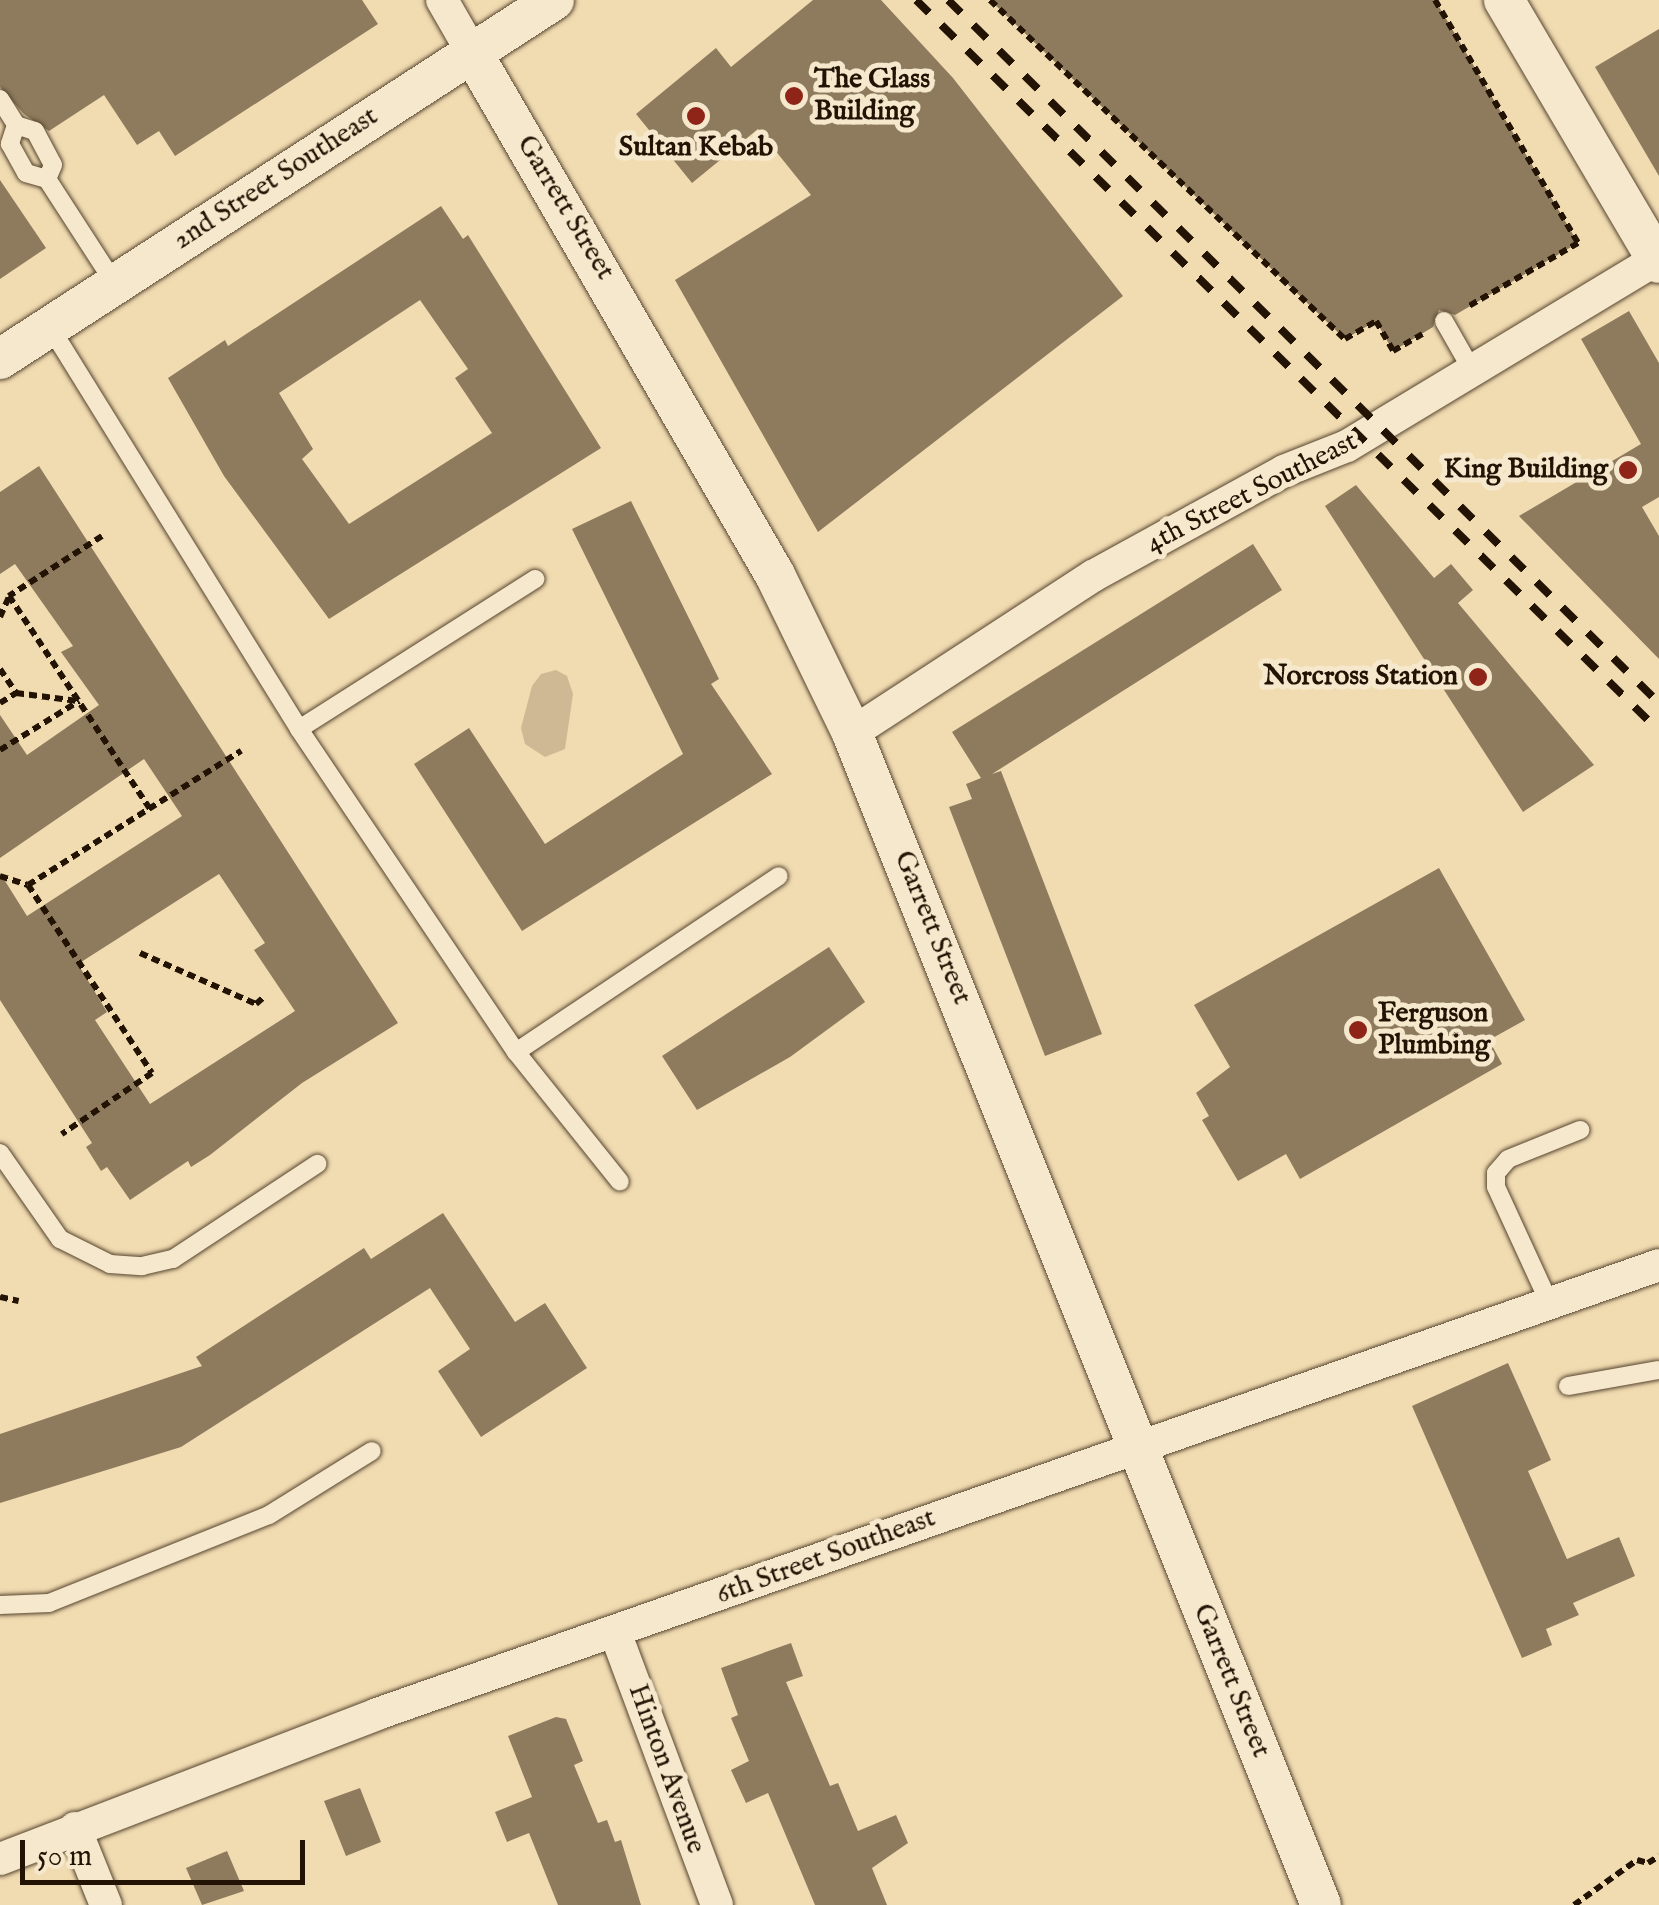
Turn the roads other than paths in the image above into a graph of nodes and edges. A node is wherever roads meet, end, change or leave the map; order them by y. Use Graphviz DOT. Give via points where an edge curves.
graph roads {
  1 [pos="442,0"];
  2 [pos="554,0"];
  3 [pos="1504,0"];
  4 [pos="473,54"];
  5 [pos="0,100"];
  6 [pos="16,126"];
  7 [pos="47,179"];
  8 [pos="1658,260"];
  9 [pos="115,284"];
  10 [pos="1444,321"];
  11 [pos="50,327"];
  12 [pos="0,360"];
  13 [pos="1472,370"];
  14 [pos="535,579"];
  15 [pos="299,729"];
  16 [pos="852,733"];
  17 [pos="779,876"];
  18 [pos="516,1052"];
  19 [pos="1580,1130"];
  20 [pos="0,1153"];
  21 [pos="317,1164"];
  22 [pos="620,1182"];
  23 [pos="1658,1263"];
  24 [pos="1548,1300"];
  25 [pos="1659,1370"];
  26 [pos="1568,1386"];
  27 [pos="1137,1446"];
  28 [pos="372,1451"];
  29 [pos="0,1605"];
  30 [pos="615,1632"];
  31 [pos="75,1828"];
  32 [pos="0,1859"];
  33 [pos="106,1905"];
  34 [pos="717,1905"];
  35 [pos="1322,1905"];
  1 -- 4 [label="street, Garrett Street"];
  2 -- 4 [label="street, 2nd Street Southeast"];
  3 -- 8 [label="street"];
  4 -- 9 [label="street, 2nd Street Southeast"];
  4 -- 16 [label="street, Garrett Street" via="775,575"];
  5 -- 6 [label="lane"];
  6 -- 7 [label="lane" via="10,144 26,174"];
  6 -- 7 [label="lane" via="35,130 54,165"];
  7 -- 9 [label="lane"];
  8 -- 13 [label="street, 4th Street Southeast"];
  9 -- 11 [label="street, 2nd Street Southeast"];
  10 -- 13 [label="lane"];
  11 -- 12 [label="street, 2nd Street Southeast"];
  11 -- 15 [label="lane"];
  13 -- 16 [label="street, 4th Street Southeast" via="1346,446 1267,480 1094,576"];
  14 -- 15 [label="lane"];
  15 -- 18 [label="lane"];
  16 -- 27 [label="street, Garrett Street"];
  17 -- 18 [label="lane"];
  18 -- 22 [label="lane"];
  19 -- 24 [label="lane" via="1508,1159 1496,1174 1496,1188"];
  20 -- 21 [label="lane" via="60,1239 110,1264 142,1266 173,1259"];
  23 -- 24 [label="street, 6th Street Southeast"];
  24 -- 27 [label="street, 6th Street Southeast"];
  25 -- 26 [label="lane"];
  27 -- 30 [label="street, 6th Street Southeast"];
  27 -- 35 [label="street, Garrett Street"];
  28 -- 29 [label="lane" via="269,1514 49,1603"];
  30 -- 31 [label="street, 6th Street Southeast"];
  30 -- 34 [label="street, Hinton Avenue"];
  31 -- 32 [label="street, 6th Street Southeast"];
  31 -- 33 [label="street"];
}
